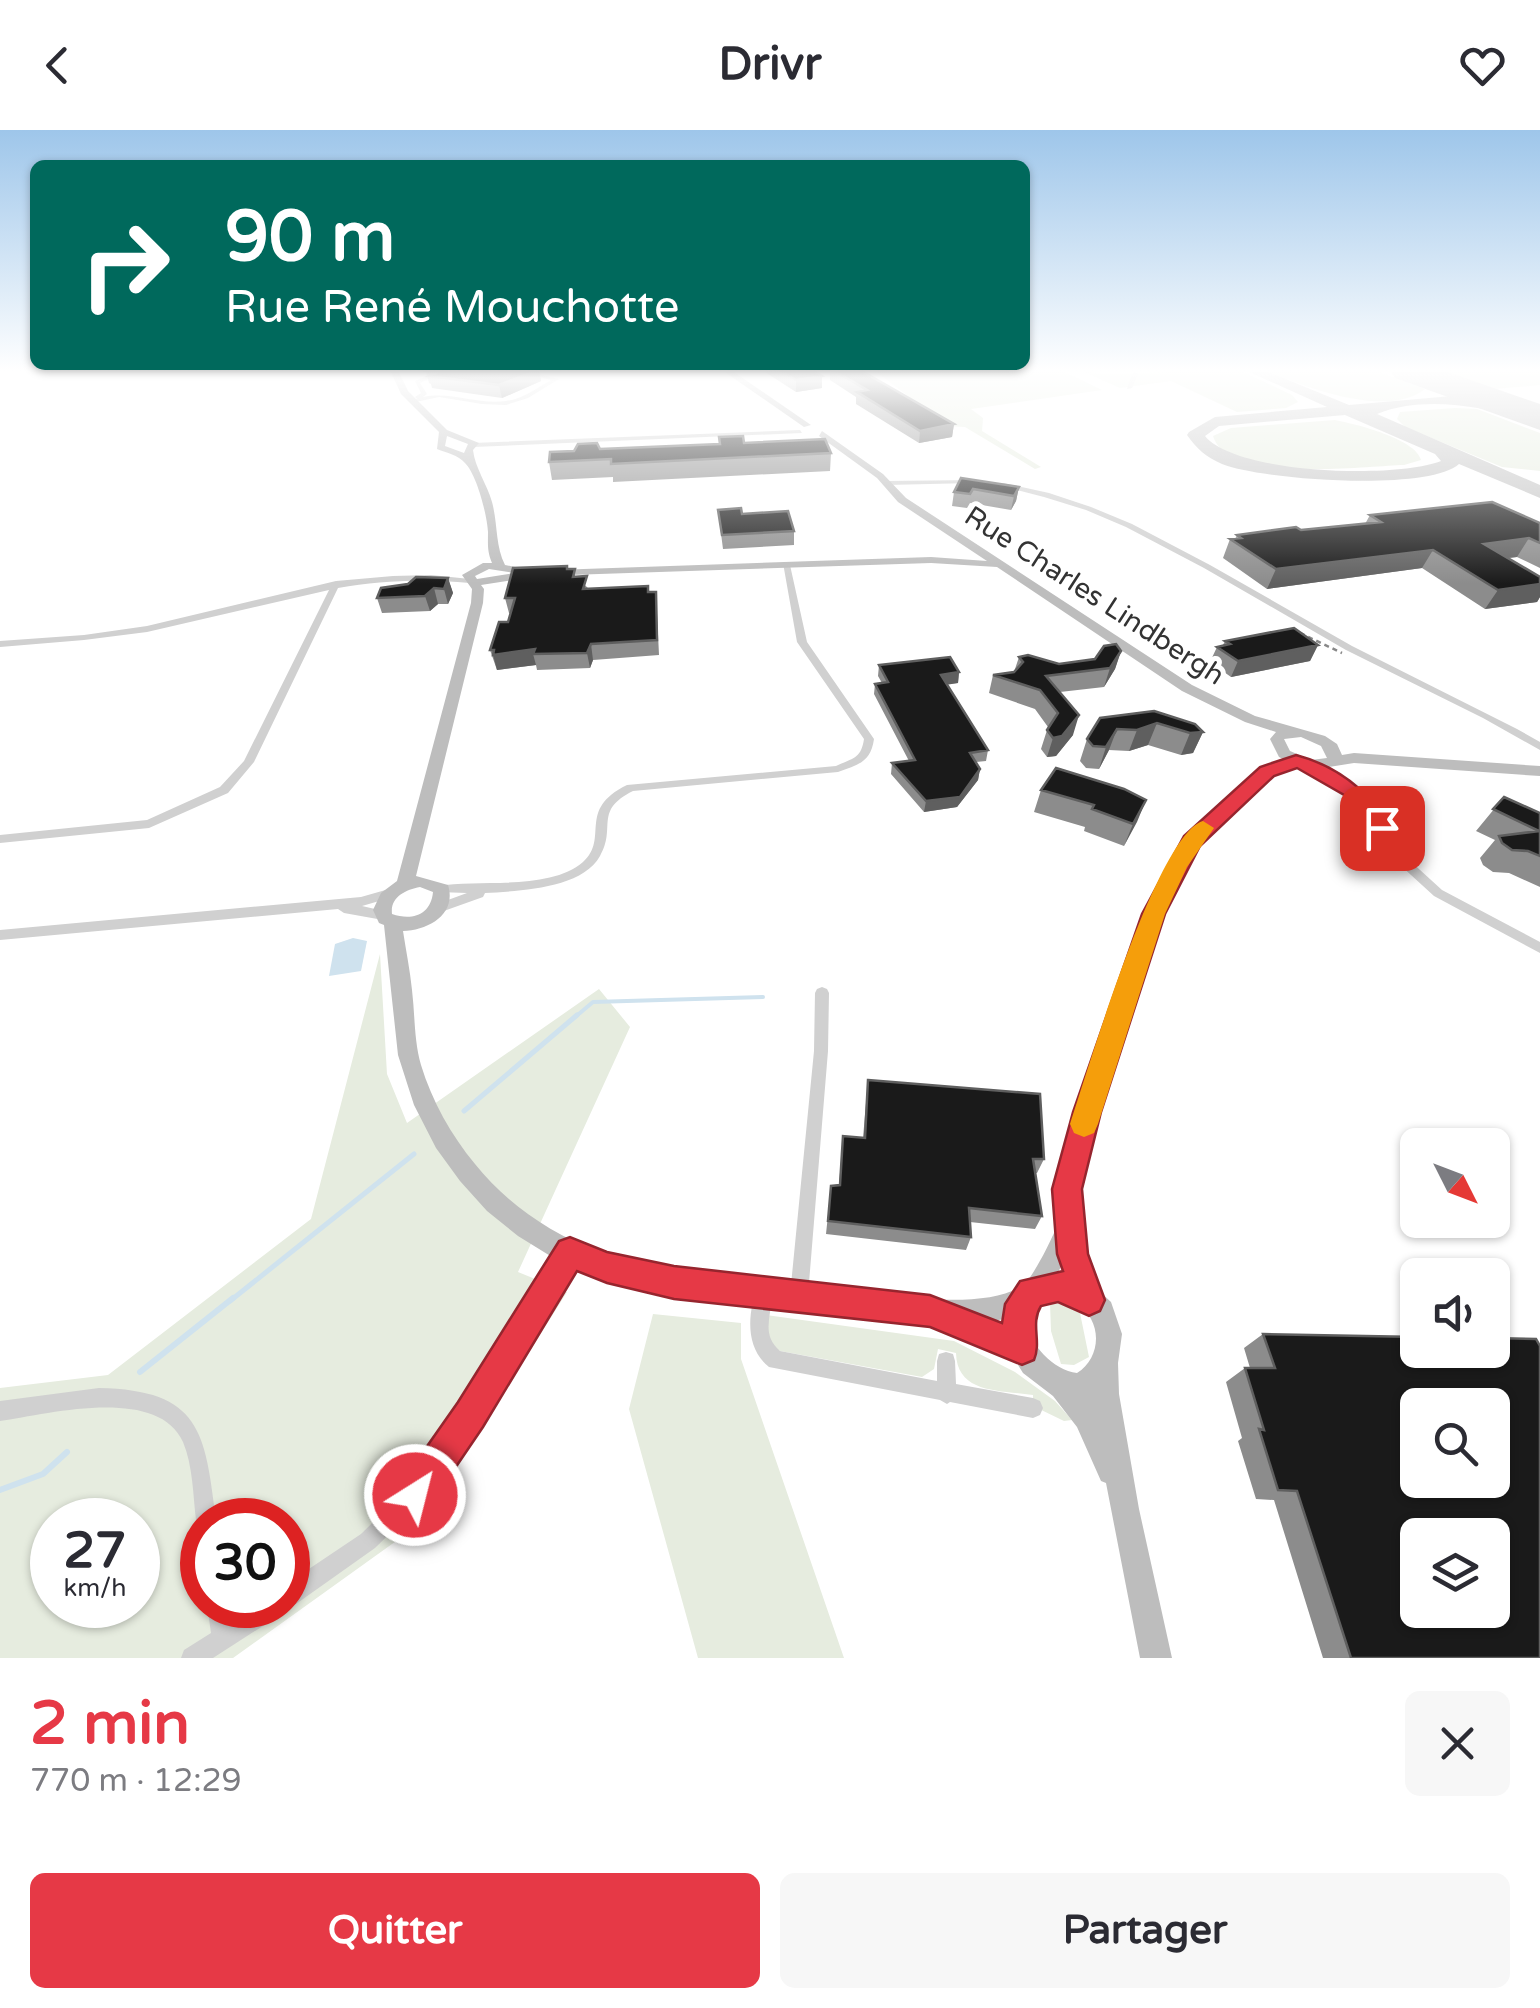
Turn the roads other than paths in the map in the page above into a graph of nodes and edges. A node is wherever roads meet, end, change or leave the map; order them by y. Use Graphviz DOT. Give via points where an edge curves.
graph roads {
  1 [pos="529,441"];
  2 [pos="832,441"];
  3 [pos="446,442"];
  4 [pos="469,446"];
  5 [pos="984,482"];
  6 [pos="886,483"];
  7 [pos="998,484"];
  8 [pos="492,550"];
  9 [pos="960,550"];
  10 [pos="979,551"];
  11 [pos="786,565"];
  12 [pos="1004,567"];
  13 [pos="503,573"];
  14 [pos="474,575"];
  15 [pos="336,584"];
  16 [pos="477,603"];
  17 [pos="1312,626"];
  18 [pos="0,644"];
  19 [pos="1540,738"];
  20 [pos="1282,739"];
  21 [pos="1540,747"];
  22 [pos="1331,755"];
  23 [pos="1540,761"];
  24 [pos="1303,763"];
  25 [pos="1472,767"];
  26 [pos="1540,771"];
  27 [pos="1267,772"];
  28 [pos="1337,782"];
  29 [pos="418,834"];
  30 [pos="0,839"];
  31 [pos="397,889"];
  32 [pos="437,893"];
  33 [pos="322,904"];
  34 [pos="388,919"];
  35 [pos="424,921"];
  36 [pos="0,935"];
  37 [pos="1540,948"];
  38 [pos="401,975"];
  39 [pos="822,993"];
  40 [pos="1069,1224"];
  41 [pos="570,1252"];
  42 [pos="764,1291"];
  43 [pos="799,1295"];
  44 [pos="1030,1296"];
  45 [pos="1089,1300"];
  46 [pos="930,1311"];
  47 [pos="1022,1348"];
  48 [pos="946,1361"];
  49 [pos="1106,1367"];
  50 [pos="1060,1382"];
  51 [pos="947,1394"];
  52 [pos="1033,1408"];
  53 [pos="0,1411"];
  54 [pos="203,1498"];
  55 [pos="1124,1510"];
  56 [pos="310,1581"];
  57 [pos="222,1628"];
  58 [pos="237,1628"];
  59 [pos="224,1636"];
  60 [pos="192,1658"];
  61 [pos="1156,1658"];
  1 -- 4 [label="street"];
  2 -- 6 [label="street, Rue Charles Lindbergh"];
  3 -- 4 [label="street"];
  3 -- 4 [label="street"];
  4 -- 8 [label="street" via="491,516"];
  5 -- 6 [label="street"];
  6 -- 9 [label="street, Rue Charles Lindbergh"];
  7 -- 17 [label="street" via="1136,528"];
  8 -- 13 [label="street"];
  8 -- 14 [label="street"];
  9 -- 10 [label="street"];
  9 -- 10 [label="street, Rue Charles Lindbergh"];
  9 -- 11 [label="street" via="933,560"];
  9 -- 12 [label="street"];
  10 -- 12 [label="street, Rue Charles Lindbergh"];
  11 -- 13 [label="street"];
  11 -- 32 [label="street" via="802,642 869,739 866,752 838,769 631,788 604,806 587,864 562,877"];
  12 -- 20 [label="street, Rue Charles Lindbergh" via="1173,680"];
  13 -- 14 [label="street"];
  13 -- 16 [label="street"];
  14 -- 15 [label="street"];
  14 -- 16 [label="street"];
  15 -- 18 [label="street" via="134,632"];
  15 -- 30 [label="street" via="249,762 224,790 148,824"];
  16 -- 29 [label="street"];
  17 -- 19 [label="street"];
  17 -- 21 [label="street"];
  20 -- 22 [label="street" via="1310,734"];
  20 -- 24 [label="street, Rue Charles Lindbergh"];
  20 -- 27 [label="street"];
  22 -- 24 [label="street"];
  22 -- 25 [label="street"];
  22 -- 28 [label="street"];
  23 -- 25 [label="street"];
  24 -- 27 [label="street"];
  24 -- 28 [label="street"];
  25 -- 26 [label="street"];
  27 -- 40 [label="street" via="1192,842 1164,890 1087,1112 1067,1189"];
  28 -- 37 [label="street" via="1366,803 1392,851 1427,884"];
  29 -- 31 [label="street"];
  29 -- 32 [label="street"];
  31 -- 32 [label="street"];
  31 -- 33 [label="street" via="361,902"];
  31 -- 34 [label="street" via="382,904"];
  32 -- 35 [label="street"];
  33 -- 34 [label="street"];
  33 -- 36 [label="street"];
  34 -- 35 [label="street"];
  34 -- 38 [label="street"];
  35 -- 38 [label="street" via="408,944"];
  38 -- 41 [label="street" via="410,1061 436,1128 489,1200 528,1232"];
  39 -- 43 [label="street"];
  40 -- 44 [label="street" via="1057,1257"];
  40 -- 45 [label="street"];
  41 -- 42 [label="street" via="638,1276"];
  41 -- 56 [label="street" via="415,1495 368,1541"];
  42 -- 43 [label="street"];
  42 -- 51 [label="street" via="759,1339 770,1356"];
  43 -- 46 [label="street"];
  44 -- 45 [label="street" via="1066,1287"];
  44 -- 46 [label="street" via="988,1310"];
  44 -- 47 [label="street" via="1016,1324"];
  45 -- 49 [label="street" via="1108,1330"];
  46 -- 47 [label="street"];
  47 -- 50 [label="street" via="1038,1370"];
  48 -- 51 [label="street"];
  49 -- 50 [label="street" via="1088,1383"];
  49 -- 55 [label="street"];
  50 -- 55 [label="street" via="1104,1452"];
  51 -- 52 [label="street"];
  53 -- 54 [label="street" via="136,1398 165,1408 195,1448"];
  55 -- 61 [label="street"];
  57 -- 59 [label="street"];
  58 -- 59 [label="street"];
  59 -- 60 [label="street"];
}
